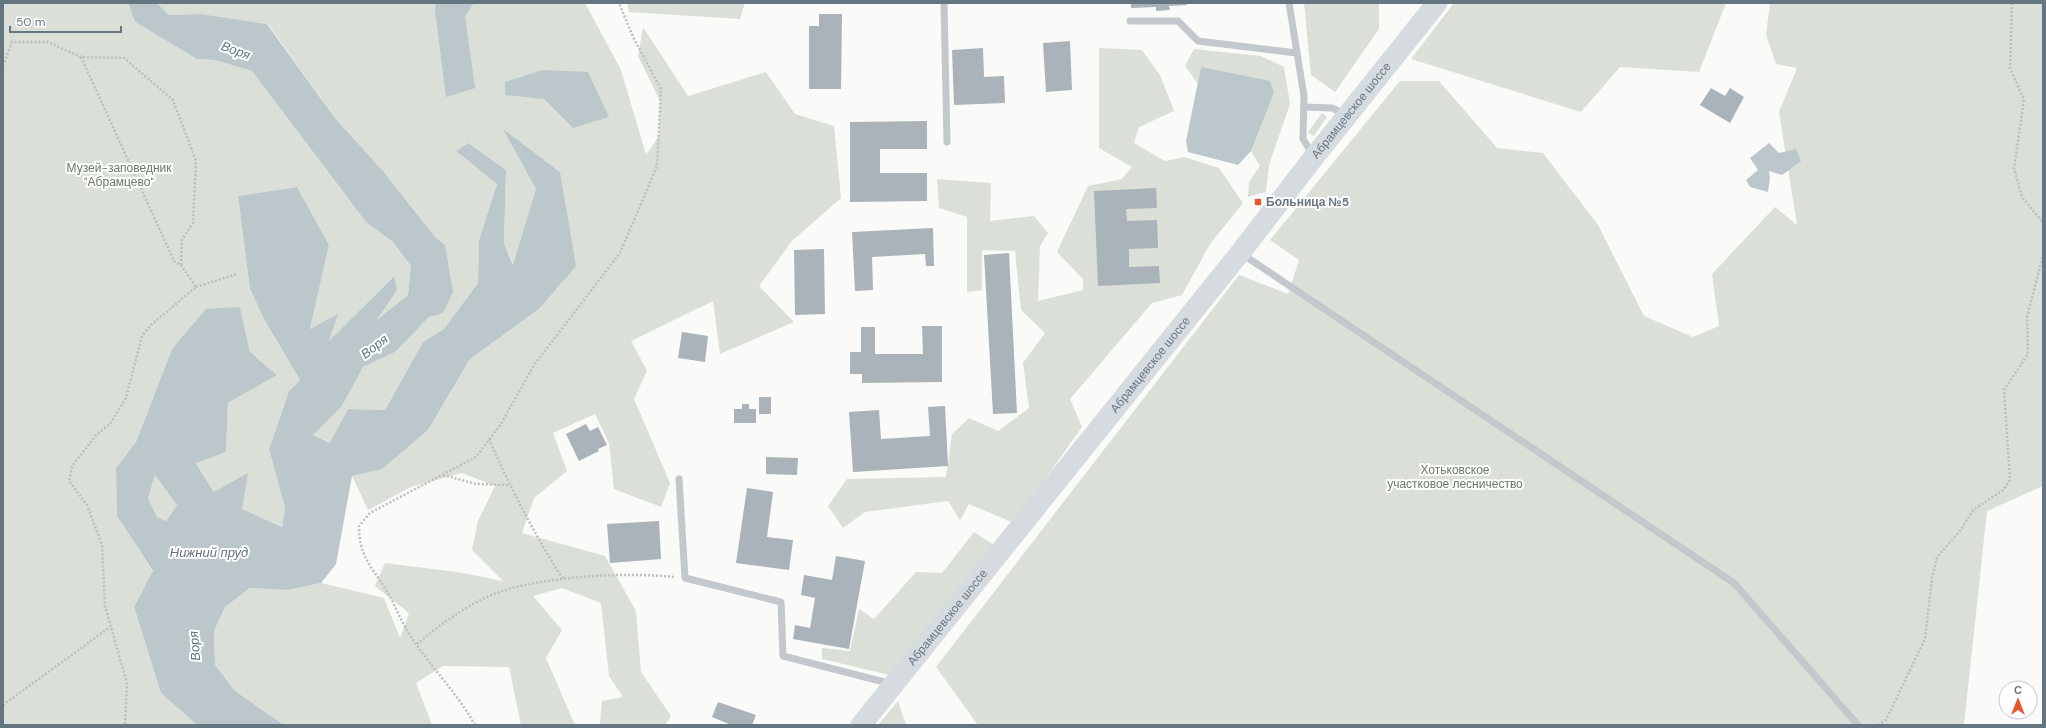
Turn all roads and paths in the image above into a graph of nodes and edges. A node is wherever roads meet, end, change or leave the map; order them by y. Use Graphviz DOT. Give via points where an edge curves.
graph roads {
  1 [pos="618,3"];
  2 [pos="944,3"];
  3 [pos="1289,3"];
  4 [pos="1437,3"];
  5 [pos="2012,3"];
  6 [pos="1130,21"];
  7 [pos="1296,53"];
  8 [pos="81,57"];
  9 [pos="3,66"];
  10 [pos="1305,107"];
  11 [pos="1347,115"];
  12 [pos="946,142"];
  13 [pos="1314,157"];
  14 [pos="2043,223"];
  15 [pos="1240,253"];
  16 [pos="2043,255"];
  17 [pos="181,265"];
  18 [pos="237,274"];
  19 [pos="196,287"];
  20 [pos="489,439"];
  21 [pos="442,475"];
  22 [pos="679,479"];
  23 [pos="510,485"];
  24 [pos="685,578"];
  25 [pos="563,579"];
  26 [pos="110,627"];
  27 [pos="417,644"];
  28 [pos="894,684"];
  29 [pos="3,705"];
  30 [pos="125,725"];
  31 [pos="475,725"];
  32 [pos="861,725"];
  33 [pos="1858,725"];
  34 [pos="1878,725"];
  1 -- 20 [label="path" via="661,89 657,166 620,253 534,365 501,424"];
  2 -- 12 [label="lane"];
  3 -- 7 [label="lane"];
  4 -- 11 [label="street, Абрамцевское шоссе"];
  5 -- 14 [label="path" via="2010,68 2024,100 2014,168 2022,197"];
  6 -- 7 [label="lane" via="1178,21 1198,41"];
  7 -- 10 [label="lane"];
  8 -- 9 [label="path" via="48,42 12,42"];
  8 -- 17 [label="path" via="174,261"];
  8 -- 17 [label="path" via="124,58 173,100 196,161 193,223 182,240"];
  10 -- 11 [label="lane" via="1332,108"];
  10 -- 13 [label="lane" via="1303,138"];
  11 -- 13 [label="street, Абрамцевское шоссе"];
  13 -- 15 [label="street, Абрамцевское шоссе"];
  15 -- 28 [label="street, Абрамцевское шоссе"];
  15 -- 33 [label="lane" via="1734,583"];
  16 -- 34 [label="path" via="2027,317 2028,354 2004,390 2010,480 2003,490 1973,510 1960,531 1937,557 1925,639 1886,720"];
  17 -- 19 [label="path"];
  18 -- 19 [label="path"];
  19 -- 26 [label="path" via="151,325 142,336 126,398 110,424 97,434 72,466 69,481 86,505 102,545"];
  20 -- 21 [label="path" via="476,457"];
  20 -- 23 [label="path"];
  21 -- 23 [label="path" via="476,484"];
  21 -- 27 [label="path" via="370,513 359,526 359,543 365,558"];
  22 -- 24 [label="lane"];
  23 -- 25 [label="path" via="542,546"];
  24 -- 25 [label="path" via="650,574"];
  24 -- 28 [label="lane" via="781,602 783,656"];
  25 -- 27 [label="path" via="504,590 470,607 433,630"];
  26 -- 29 [label="path"];
  26 -- 30 [label="path" via="127,683"];
  27 -- 31 [label="path" via="465,707"];
  28 -- 32 [label="street, Абрамцевское шоссе"];
}
